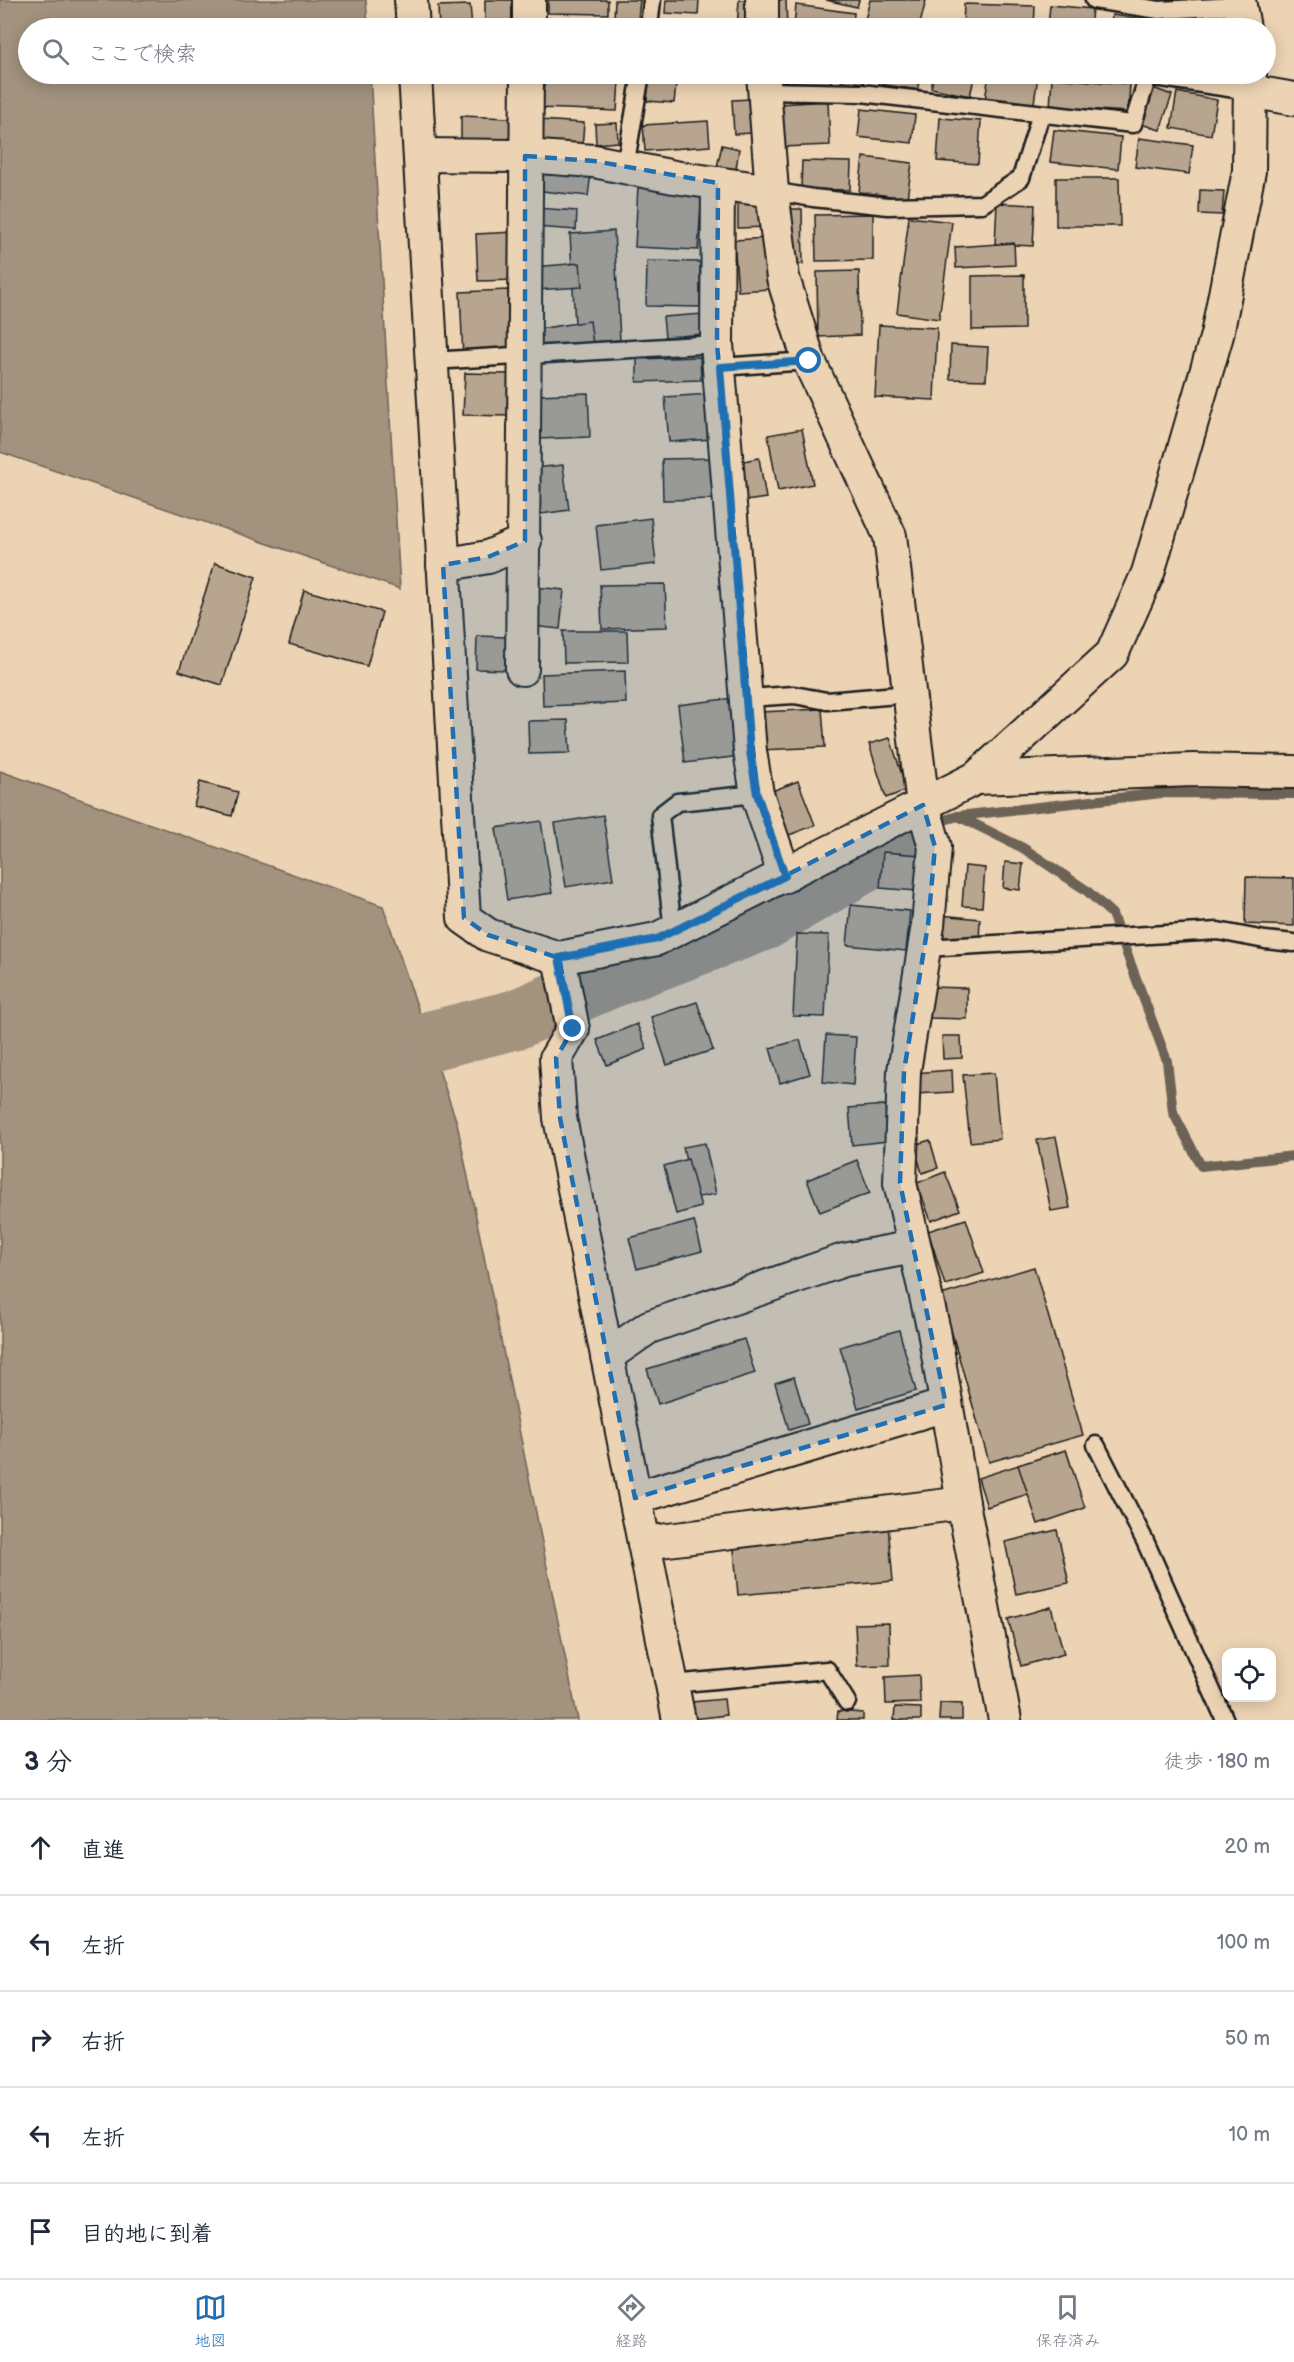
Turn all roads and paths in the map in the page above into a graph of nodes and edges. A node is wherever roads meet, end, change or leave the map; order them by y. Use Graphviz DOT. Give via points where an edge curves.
graph roads {
  1 [pos="411,0"];
  2 [pos="529,0"];
  3 [pos="652,0"];
  4 [pos="762,0"];
  5 [pos="1094,0"];
  6 [pos="1241,11"];
  7 [pos="412,18"];
  8 [pos="529,18"];
  9 [pos="650,18"];
  10 [pos="762,18"];
  11 [pos="416,84"];
  12 [pos="527,84"];
  13 [pos="639,84"];
  14 [pos="763,84"];
  15 [pos="781,84"];
  16 [pos="1146,84"];
  17 [pos="1250,84"];
  18 [pos="1255,84"];
  19 [pos="1294,99"];
  20 [pos="1041,114"];
  21 [pos="420,155"];
  22 [pos="525,156"];
  23 [pos="625,167"];
  24 [pos="718,183"];
  25 [pos="772,191"];
  26 [pos="525,356"];
  27 [pos="718,356"];
  28 [pos="431,361"];
  29 [pos="809,361"];
  30 [pos="525,541"];
  31 [pos="443,565"];
  32 [pos="522,669"];
  33 [pos="909,694"];
  34 [pos="746,699"];
  35 [pos="1294,772"];
  36 [pos="976,778"];
  37 [pos="757,794"];
  38 [pos="923,805"];
  39 [pos="785,876"];
  40 [pos="673,931"];
  41 [pos="1294,943"];
  42 [pos="925,948"];
  43 [pos="559,958"];
  44 [pos="914,1247"];
  45 [pos="608,1356"];
  46 [pos="946,1405"];
  47 [pos="1096,1445"];
  48 [pos="635,1498"];
  49 [pos="963,1503"];
  50 [pos="644,1542"];
  51 [pos="672,1684"];
  52 [pos="847,1702"];
  53 [pos="679,1720"];
  54 [pos="1005,1720"];
  55 [pos="1226,1720"];
  1 -- 7 [label="street"];
  2 -- 8 [label="street"];
  3 -- 9 [label="lane"];
  4 -- 10 [label="street"];
  5 -- 6 [label="lane" via="1159,10"];
  11 -- 21 [label="street"];
  12 -- 22 [label="street"];
  13 -- 23 [label="lane"];
  14 -- 25 [label="street"];
  15 -- 20 [label="lane"];
  16 -- 20 [label="lane" via="1133,124"];
  17 -- 36 [label="street" via="1249,171 1217,335 1148,573 1112,654"];
  18 -- 19 [label="street"];
  20 -- 25 [label="lane" via="1021,178 982,204 888,206"];
  21 -- 22 [label="street"];
  21 -- 28 [label="street"];
  22 -- 23 [label="street"];
  22 -- 26 [label="street"];
  23 -- 24 [label="street"];
  24 -- 25 [label="street"];
  24 -- 27 [label="street"];
  25 -- 29 [label="street" via="783,278"];
  26 -- 27 [label="lane"];
  26 -- 28 [label="lane"];
  26 -- 30 [label="street"];
  27 -- 29 [label="lane"];
  27 -- 34 [label="street"];
  28 -- 31 [label="street"];
  29 -- 33 [label="street" via="890,536"];
  30 -- 31 [label="street" via="488,557"];
  30 -- 32 [label="street"];
  31 -- 43 [label="street" via="464,918 488,935"];
  33 -- 34 [label="lane" via="826,701 794,695"];
  33 -- 38 [label="street"];
  34 -- 37 [label="street"];
  35 -- 36 [label="street" via="1193,770"];
  36 -- 38 [label="street"];
  37 -- 39 [label="street"];
  37 -- 40 [label="lane" via="677,802 660,815"];
  38 -- 39 [label="street"];
  38 -- 42 [label="street" via="936,846"];
  39 -- 40 [label="street"];
  40 -- 43 [label="street" via="657,939"];
  41 -- 42 [label="lane" via="1218,931"];
  42 -- 44 [label="street" via="904,1071 900,1183"];
  43 -- 45 [label="street" via="573,1029 556,1058 560,1118"];
  44 -- 45 [label="street" via="844,1260 649,1327"];
  44 -- 46 [label="street" via="934,1330"];
  45 -- 48 [label="street"];
  46 -- 48 [label="street"];
  46 -- 49 [label="street"];
  47 -- 55 [label="lane" via="1145,1541"];
  48 -- 50 [label="street"];
  49 -- 50 [label="street"];
  49 -- 54 [label="street"];
  50 -- 51 [label="street"];
  51 -- 52 [label="lane" via="826,1670"];
  51 -- 53 [label="street"];
}
